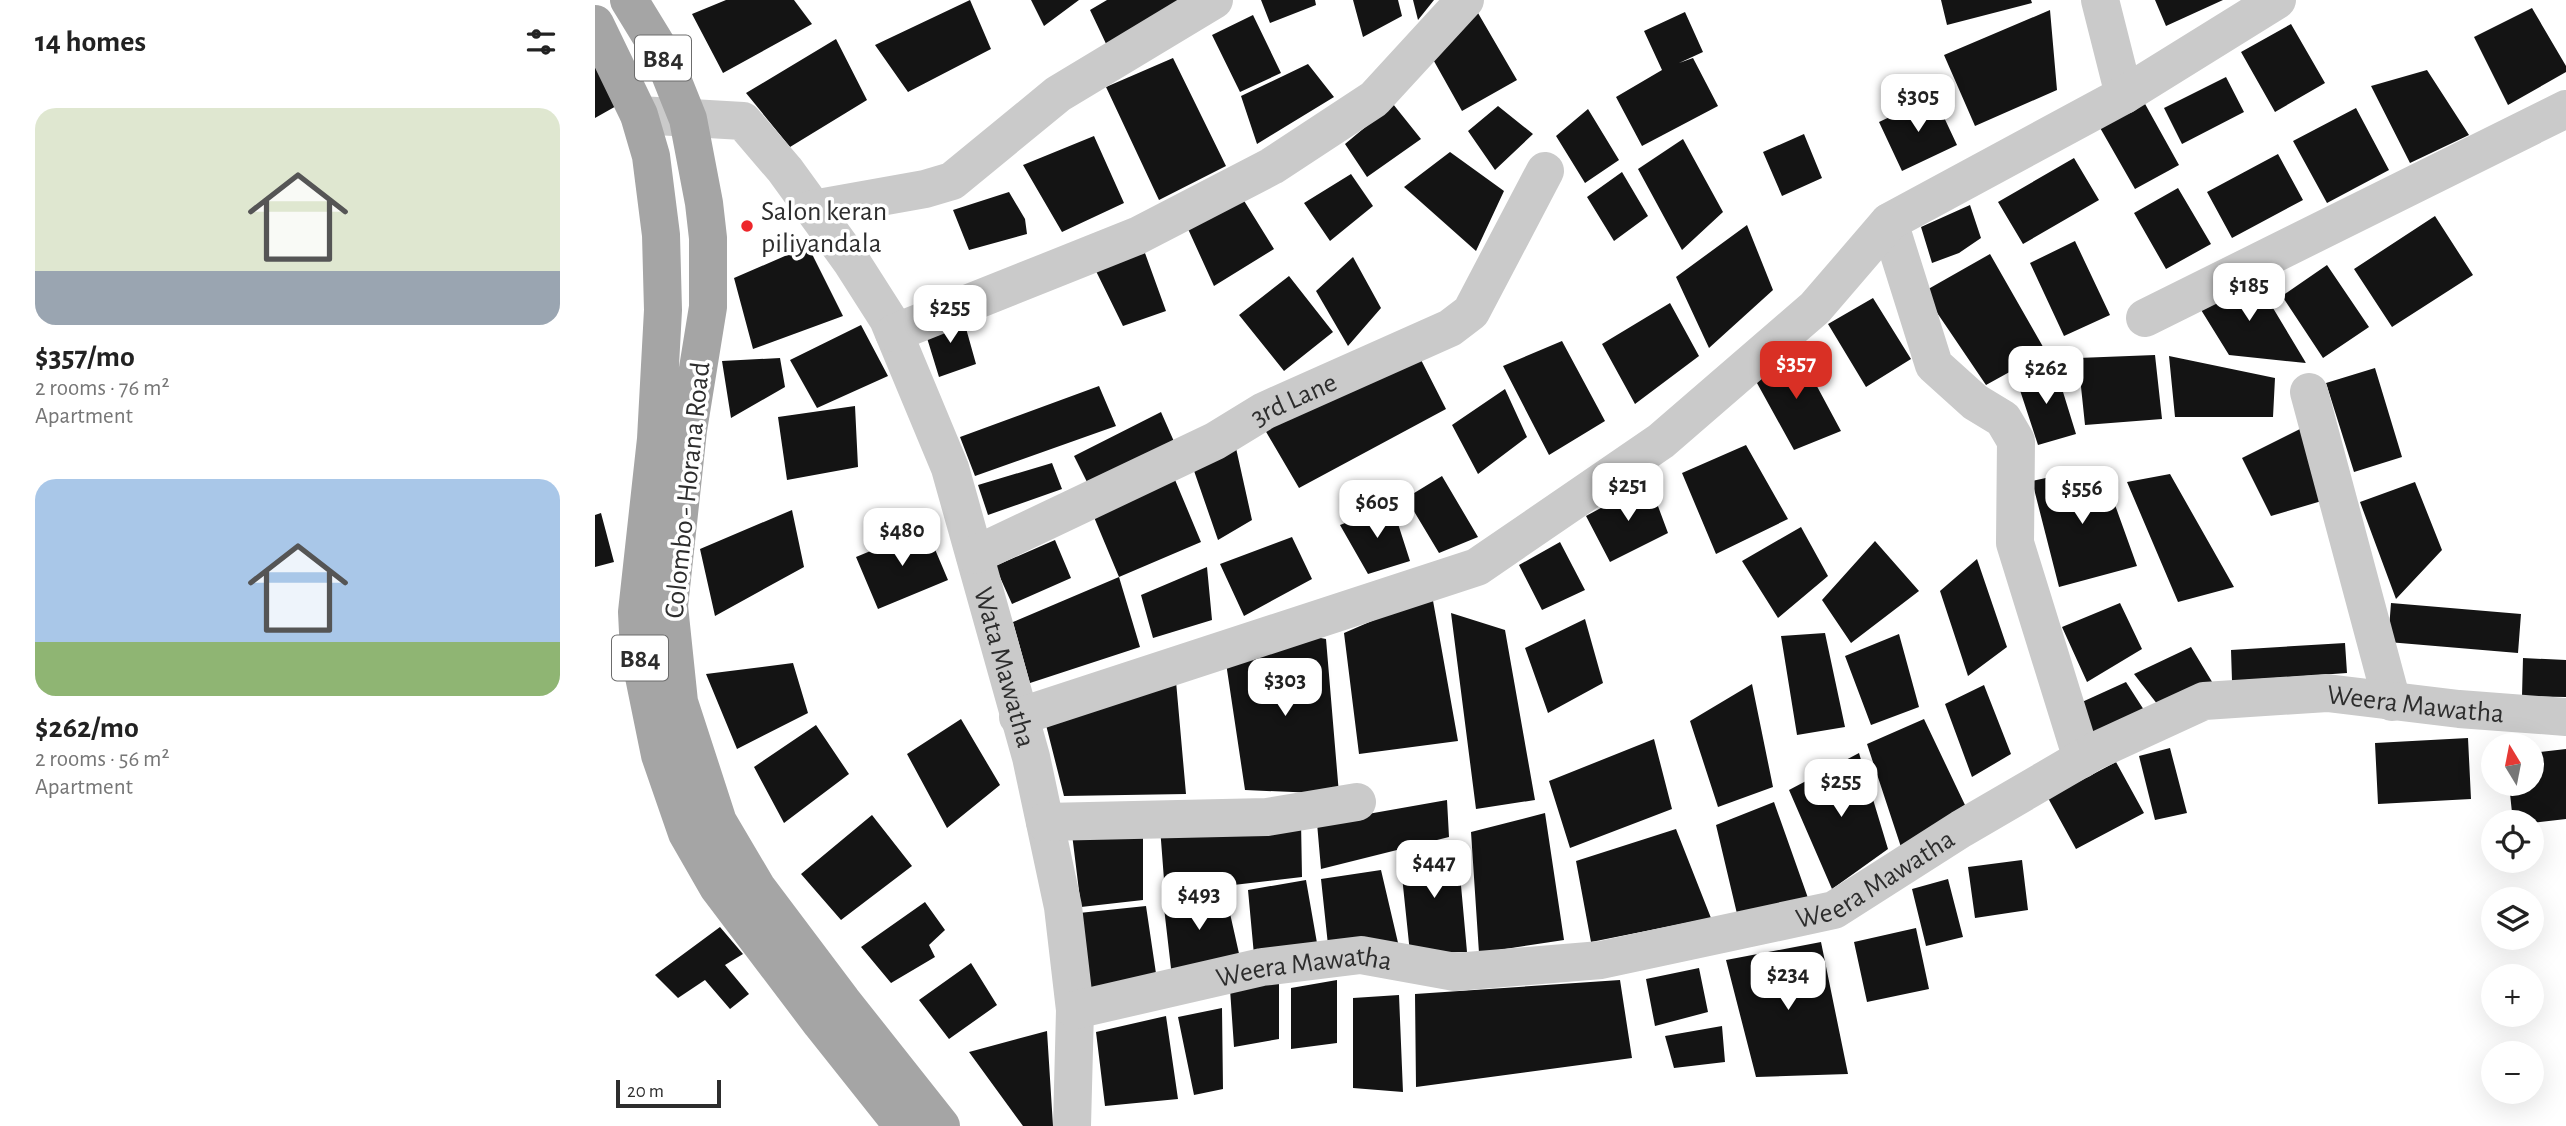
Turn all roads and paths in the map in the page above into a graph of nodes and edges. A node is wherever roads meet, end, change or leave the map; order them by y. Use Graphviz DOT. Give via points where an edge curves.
graph roads {
  1 [pos="629,0"];
  2 [pos="1214,0"];
  3 [pos="1465,0"];
  4 [pos="2100,0"];
  5 [pos="2277,0"];
  6 [pos="595,24"];
  7 [pos="2124,95"];
  8 [pos="2566,109"];
  9 [pos="639,115"];
  10 [pos="688,119"];
  11 [pos="1545,171"];
  12 [pos="813,209"];
  13 [pos="1889,222"];
  14 [pos="2145,318"];
  15 [pos="894,333"];
  16 [pos="2309,392"];
  17 [pos="975,555"];
  18 [pos="2392,702"];
  19 [pos="1018,717"];
  20 [pos="2566,717"];
  21 [pos="2082,759"];
  22 [pos="1357,802"];
  23 [pos="1045,822"];
  24 [pos="1075,1010"];
  25 [pos="903,1126"];
  26 [pos="941,1126"];
  27 [pos="1072,1126"];
  1 -- 10 [label="main road, Colombo - Horana Road / B84" via="662,54"];
  2 -- 12 [label="street" via="1058,94 952,181"];
  3 -- 15 [label="street" via="1374,99 1272,166 1137,236"];
  4 -- 7 [label="street"];
  5 -- 7 [label="street"];
  6 -- 9 [label="main road, Colombo - Horana Road / B84"];
  7 -- 13 [label="street"];
  8 -- 14 [label="street"];
  9 -- 10 [label="street, Wata Mawatha"];
  9 -- 25 [label="main road, Colombo - Horana Road / B84" via="651,156 663,310 656,439 637,612 639,652 660,755 687,833 718,887"];
  10 -- 12 [label="street, Wata Mawatha" via="743,121"];
  10 -- 26 [label="main road, Colombo - Horana Road / B84" via="708,237 708,307 688,430 669,606 679,702 718,822 757,888"];
  11 -- 17 [label="street, 3rd Lane" via="1471,312 1450,328 1264,411 1215,441"];
  12 -- 15 [label="street, Wata Mawatha"];
  13 -- 19 [label="street" via="1815,308 1661,440 1478,567"];
  13 -- 21 [label="street" via="1934,365 1975,402 2003,419 2016,441 2015,543"];
  15 -- 17 [label="street, Wata Mawatha" via="950,468"];
  16 -- 18 [label="street"];
  17 -- 19 [label="street, Wata Mawatha"];
  18 -- 20 [label="street, Weera Mawatha"];
  18 -- 21 [label="street, Weera Mawatha" via="2326,693 2204,701"];
  19 -- 23 [label="street, Wata Mawatha"];
  21 -- 24 [label="street, Weera Mawatha" via="1834,910 1601,960 1455,972 1361,955 1262,967"];
  22 -- 23 [label="street" via="1268,817"];
  23 -- 24 [label="street, Wata Mawatha" via="1063,907"];
  24 -- 27 [label="street, Wata Mawatha"];
}
